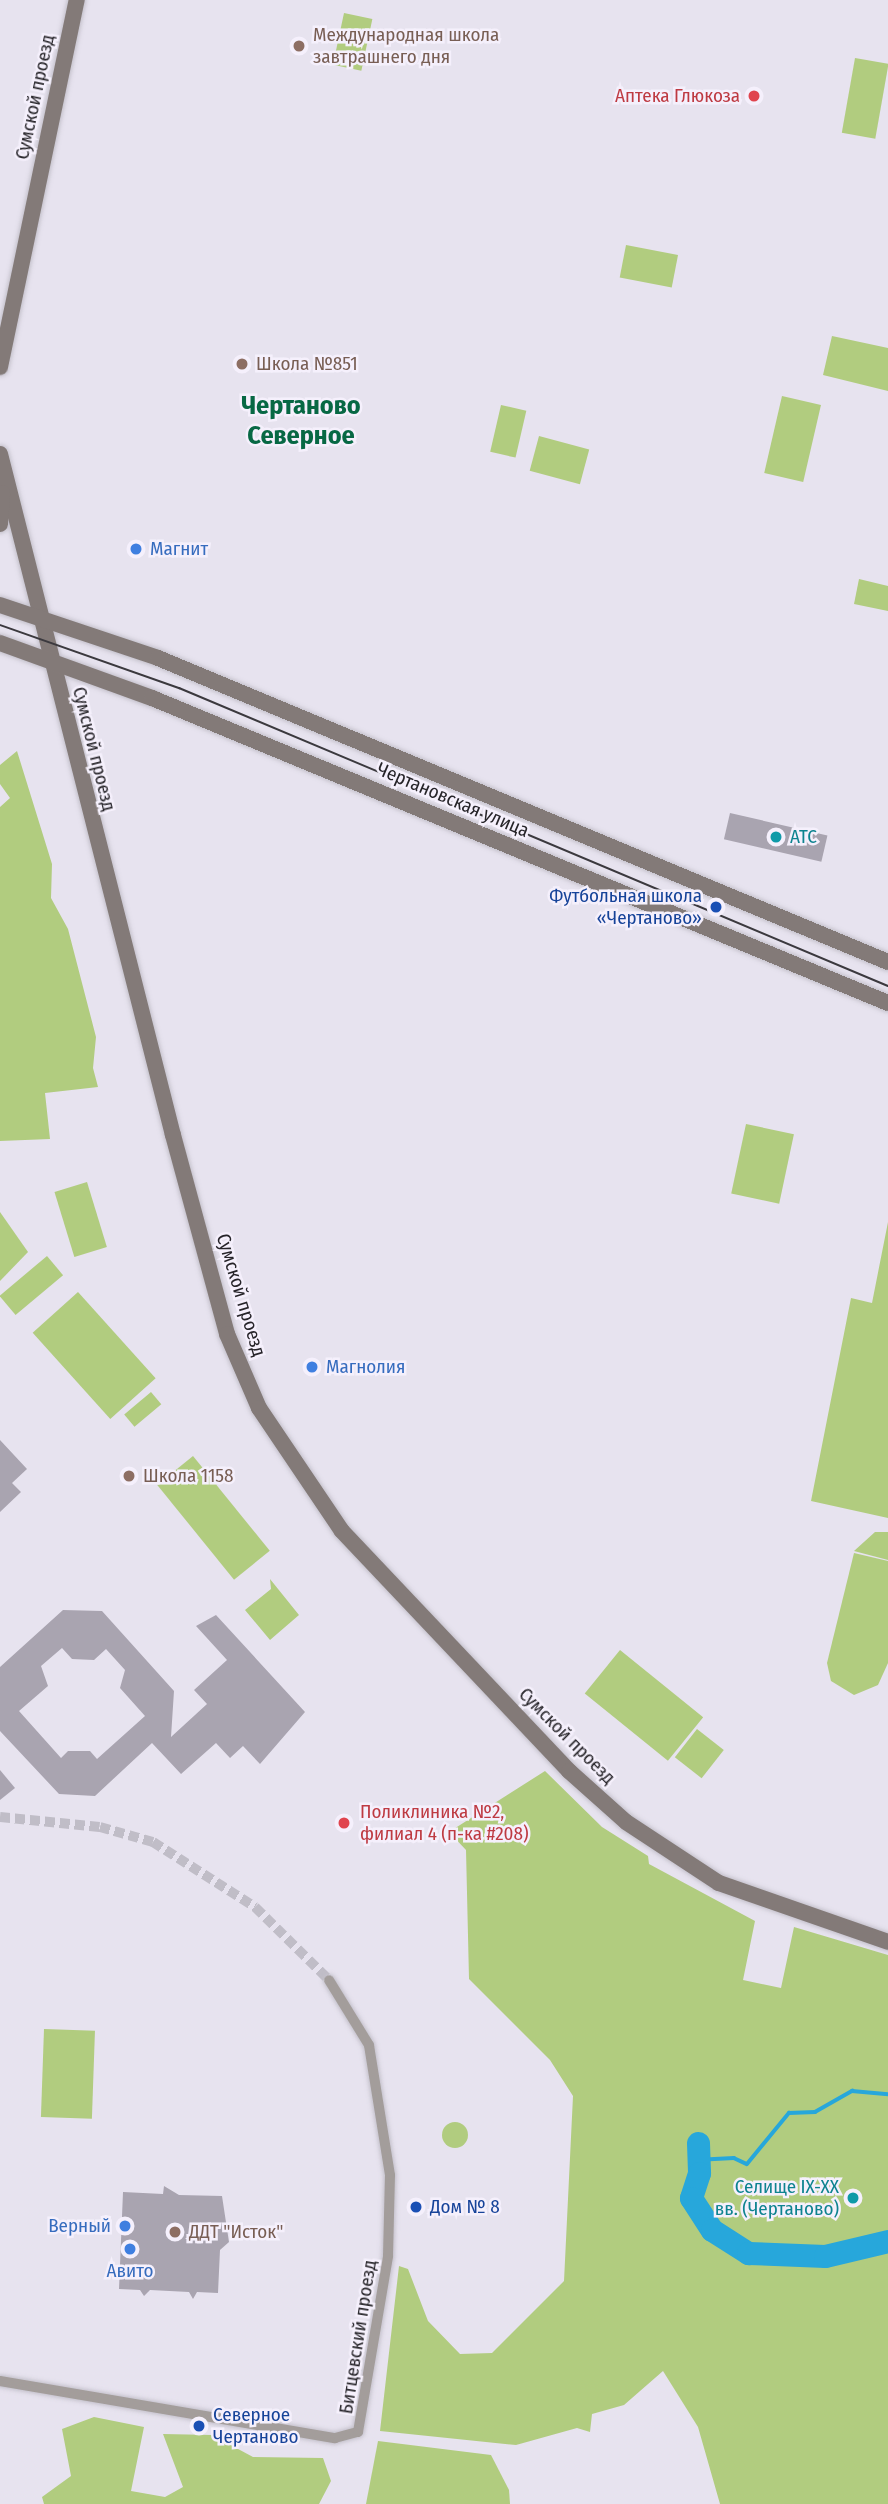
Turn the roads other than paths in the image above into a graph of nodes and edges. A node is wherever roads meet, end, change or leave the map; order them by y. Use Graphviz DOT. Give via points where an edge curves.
graph roads {
  1 [pos="77,0"];
  2 [pos="0,367"];
  3 [pos="0,455"];
  4 [pos="0,524"];
  5 [pos="0,605"];
  6 [pos="39,617"];
  7 [pos="0,643"];
  8 [pos="50,659"];
  9 [pos="888,962"];
  10 [pos="888,1003"];
  11 [pos="888,1941"];
  12 [pos="329,1980"];
  13 [pos="0,2381"];
  1 -- 2 [label="street, Сумской проезд"];
  3 -- 4 [label="street"];
  3 -- 6 [label="street, Сумской проезд"];
  5 -- 6 [label="street, Чертановская улица"];
  6 -- 8 [label="street, Сумской проезд"];
  6 -- 9 [label="street, Чертановская улица" via="158,658"];
  7 -- 8 [label="street, Чертановская улица"];
  8 -- 10 [label="street, Чертановская улица"];
  8 -- 11 [label="street, Сумской проезд" via="227,1334 280,1440 342,1531 569,1771 626,1822 719,1882"];
  12 -- 13 [label="street, Битцевский проезд" via="369,2045 391,2200 388,2256 358,2432 335,2438"];
}
